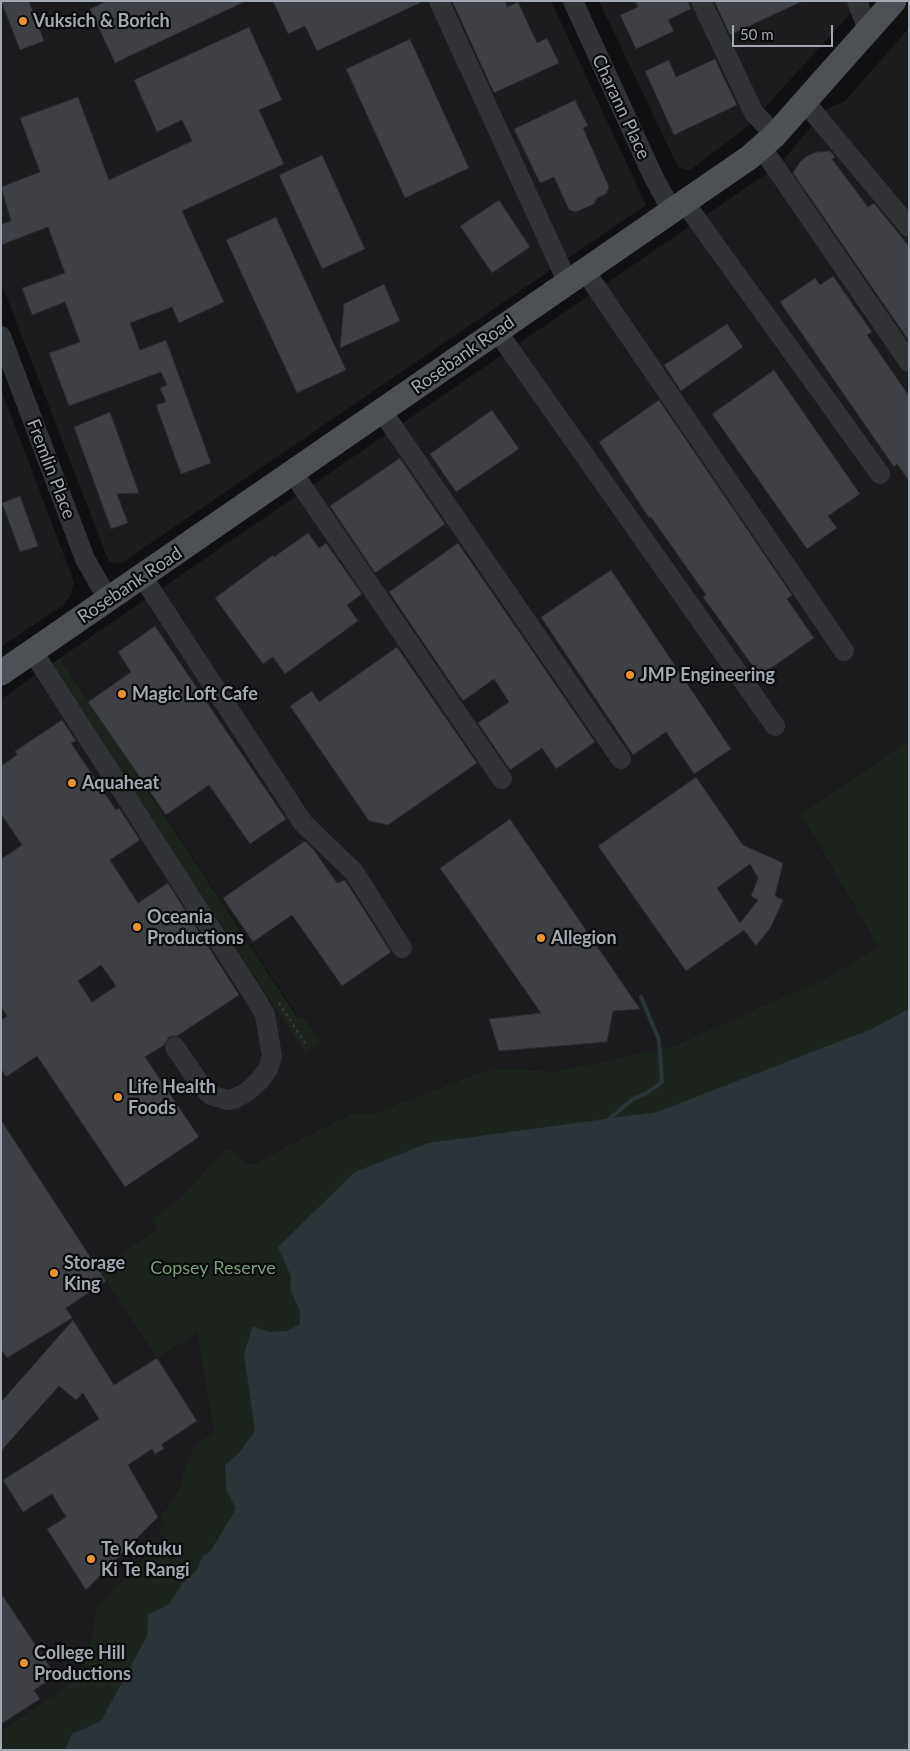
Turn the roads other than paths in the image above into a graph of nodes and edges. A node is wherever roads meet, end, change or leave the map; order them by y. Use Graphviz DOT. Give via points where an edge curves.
graph roads {
  1 [pos="439,1"];
  2 [pos="573,1"];
  3 [pos="701,1"];
  4 [pos="857,1"];
  5 [pos="894,1"];
  6 [pos="868,30"];
  7 [pos="805,102"];
  8 [pos="769,142"];
  9 [pos="678,207"];
  10 [pos="909,227"];
  11 [pos="576,277"];
  12 [pos="498,332"];
  13 [pos="1,336"];
  14 [pos="909,362"];
  15 [pos="382,411"];
  16 [pos="293,472"];
  17 [pos="880,474"];
  18 [pos="142,576"];
  19 [pos="108,599"];
  20 [pos="844,651"];
  21 [pos="33,652"];
  22 [pos="1,673"];
  23 [pos="775,726"];
  24 [pos="621,760"];
  25 [pos="502,778"];
  26 [pos="402,948"];
  27 [pos="175,1047"];
  1 -- 11 [label="street"];
  2 -- 9 [label="street, Charann Place" via="653,176"];
  3 -- 8 [label="street"];
  4 -- 6 [label="street"];
  5 -- 6 [label="main road, Rosebank Road"];
  6 -- 7 [label="main road, Rosebank Road"];
  7 -- 8 [label="main road, Rosebank Road"];
  7 -- 10 [label="street"];
  8 -- 9 [label="main road, Rosebank Road"];
  8 -- 14 [label="street"];
  9 -- 11 [label="main road, Rosebank Road"];
  9 -- 17 [label="street, Charann Place"];
  11 -- 12 [label="main road, Rosebank Road"];
  11 -- 20 [label="street"];
  12 -- 15 [label="main road, Rosebank Road"];
  12 -- 23 [label="street"];
  13 -- 19 [label="street, Fremlin Place" via="86,559"];
  15 -- 16 [label="main road, Rosebank Road"];
  15 -- 24 [label="street"];
  16 -- 18 [label="main road, Rosebank Road"];
  16 -- 25 [label="street"];
  18 -- 19 [label="main road, Rosebank Road"];
  18 -- 26 [label="street" via="303,822 354,872"];
  19 -- 21 [label="main road, Rosebank Road"];
  21 -- 22 [label="main road, Rosebank Road"];
  21 -- 27 [label="street" via="256,999 265,1015 272,1056 260,1080 234,1100 227,1100 210,1095 202,1087"];
}
